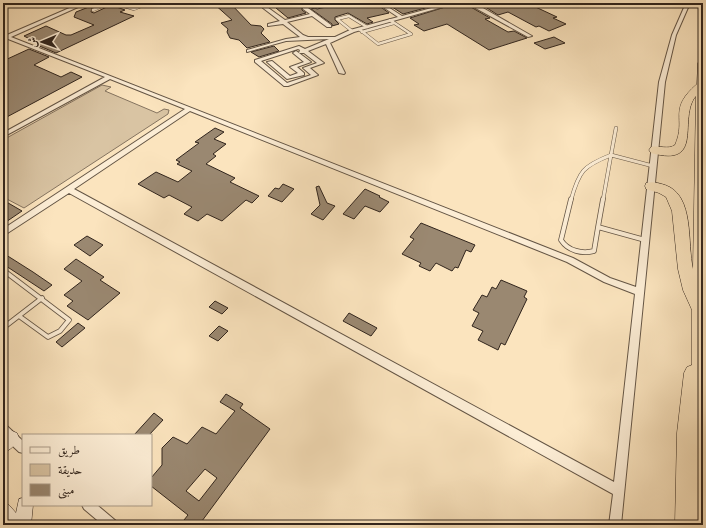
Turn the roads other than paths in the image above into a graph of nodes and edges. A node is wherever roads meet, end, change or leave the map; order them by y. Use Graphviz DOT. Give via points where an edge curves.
graph roads {
  1 [pos="85,3"];
  2 [pos="109,3"];
  3 [pos="114,3"];
  4 [pos="149,3"];
  5 [pos="325,3"];
  6 [pos="379,3"];
  7 [pos="455,3"];
  8 [pos="476,3"];
  9 [pos="688,3"];
  10 [pos="265,8"];
  11 [pos="93,10"];
  12 [pos="313,14"];
  13 [pos="402,18"];
  14 [pos="284,22"];
  15 [pos="392,22"];
  16 [pos="270,25"];
  17 [pos="329,26"];
  18 [pos="367,27"];
  19 [pos="361,30"];
  20 [pos="352,31"];
  21 [pos="5,36"];
  22 [pos="530,36"];
  23 [pos="308,38"];
  24 [pos="336,38"];
  25 [pos="327,42"];
  26 [pos="249,51"];
  27 [pos="304,51"];
  28 [pos="296,53"];
  29 [pos="703,63"];
  30 [pos="342,73"];
  31 [pos="108,78"];
  32 [pos="289,78"];
  33 [pos="295,82"];
  34 [pos="700,86"];
  35 [pos="188,110"];
  36 [pos="616,128"];
  37 [pos="3,135"];
  38 [pos="655,150"];
  39 [pos="611,155"];
  40 [pos="653,166"];
  41 [pos="651,186"];
  42 [pos="68,189"];
  43 [pos="598,227"];
  44 [pos="3,233"];
  45 [pos="645,240"];
  46 [pos="3,270"];
  47 [pos="640,292"];
  48 [pos="42,298"];
  49 [pos="700,310"];
  50 [pos="19,316"];
  51 [pos="3,328"];
  52 [pos="700,335"];
  53 [pos="6,438"];
  54 [pos="22,447"];
  55 [pos="619,491"];
  56 [pos="25,506"];
  57 [pos="89,506"];
  58 [pos="3,511"];
  59 [pos="18,525"];
  60 [pos="23,525"];
  61 [pos="112,525"];
  62 [pos="615,525"];
  63 [pos="686,525"];
  64 [pos="701,525"];
  1 -- 21 [label="street"];
  2 -- 11 [label="lane"];
  3 -- 4 [label="lane" via="132,9"];
  5 -- 12 [label="street" via="305,8"];
  6 -- 13 [label="street"];
  7 -- 13 [label="street"];
  8 -- 22 [label="street" via="472,4"];
  9 -- 38 [label="street" via="665,65"];
  10 -- 14 [label="street"];
  12 -- 14 [label="street"];
  12 -- 17 [label="street"];
  13 -- 15 [label="street"];
  14 -- 16 [label="street"];
  14 -- 23 [label="street" via="301,36"];
  15 -- 18 [label="street"];
  15 -- 19 [label="lane"];
  15 -- 19 [label="lane" via="411,34 378,44"];
  18 -- 19 [label="street"];
  18 -- 20 [label="lane" via="349,16 337,19"];
  19 -- 20 [label="street"];
  20 -- 24 [label="street"];
  21 -- 31 [label="street"];
  23 -- 24 [label="street"];
  23 -- 26 [label="street" via="286,40"];
  24 -- 25 [label="street"];
  25 -- 27 [label="street"];
  25 -- 30 [label="street"];
  27 -- 28 [label="street"];
  27 -- 33 [label="street" via="321,63 306,68 315,75"];
  27 -- 33 [label="street" via="299,47 257,61 286,85"];
  28 -- 32 [label="street" via="270,62"];
  28 -- 32 [label="street" via="308,62 293,67 302,74"];
  29 -- 34 [label="highway"];
  31 -- 35 [label="street"];
  31 -- 37 [label="street"];
  32 -- 33 [label="street"];
  34 -- 38 [label="highway" via="690,95 685,105 684,140 679,149 672,152"];
  34 -- 49 [label="highway"];
  35 -- 42 [label="street"];
  35 -- 47 [label="street" via="570,260 607,280"];
  36 -- 39 [label="lane"];
  38 -- 40 [label="street"];
  39 -- 40 [label="lane"];
  39 -- 43 [label="lane"];
  39 -- 43 [label="lane" via="591,163 583,170 576,184 562,240 564,245 586,253 594,251"];
  40 -- 41 [label="street"];
  41 -- 45 [label="street"];
  41 -- 49 [label="highway" via="666,191 676,201 684,262"];
  42 -- 44 [label="street"];
  42 -- 55 [label="street"];
  43 -- 45 [label="lane"];
  45 -- 47 [label="street"];
  46 -- 48 [label="lane"];
  47 -- 55 [label="street"];
  48 -- 50 [label="lane"];
  48 -- 50 [label="lane" via="69,318 66,325 54,335 46,336"];
  49 -- 52 [label="highway"];
  50 -- 51 [label="lane"];
  52 -- 63 [label="highway" via="687,433"];
  52 -- 64 [label="highway"];
  53 -- 54 [label="street"];
  55 -- 62 [label="street"];
  56 -- 60 [label="main road"];
  57 -- 61 [label="street"];
  58 -- 59 [label="main road"];
}
